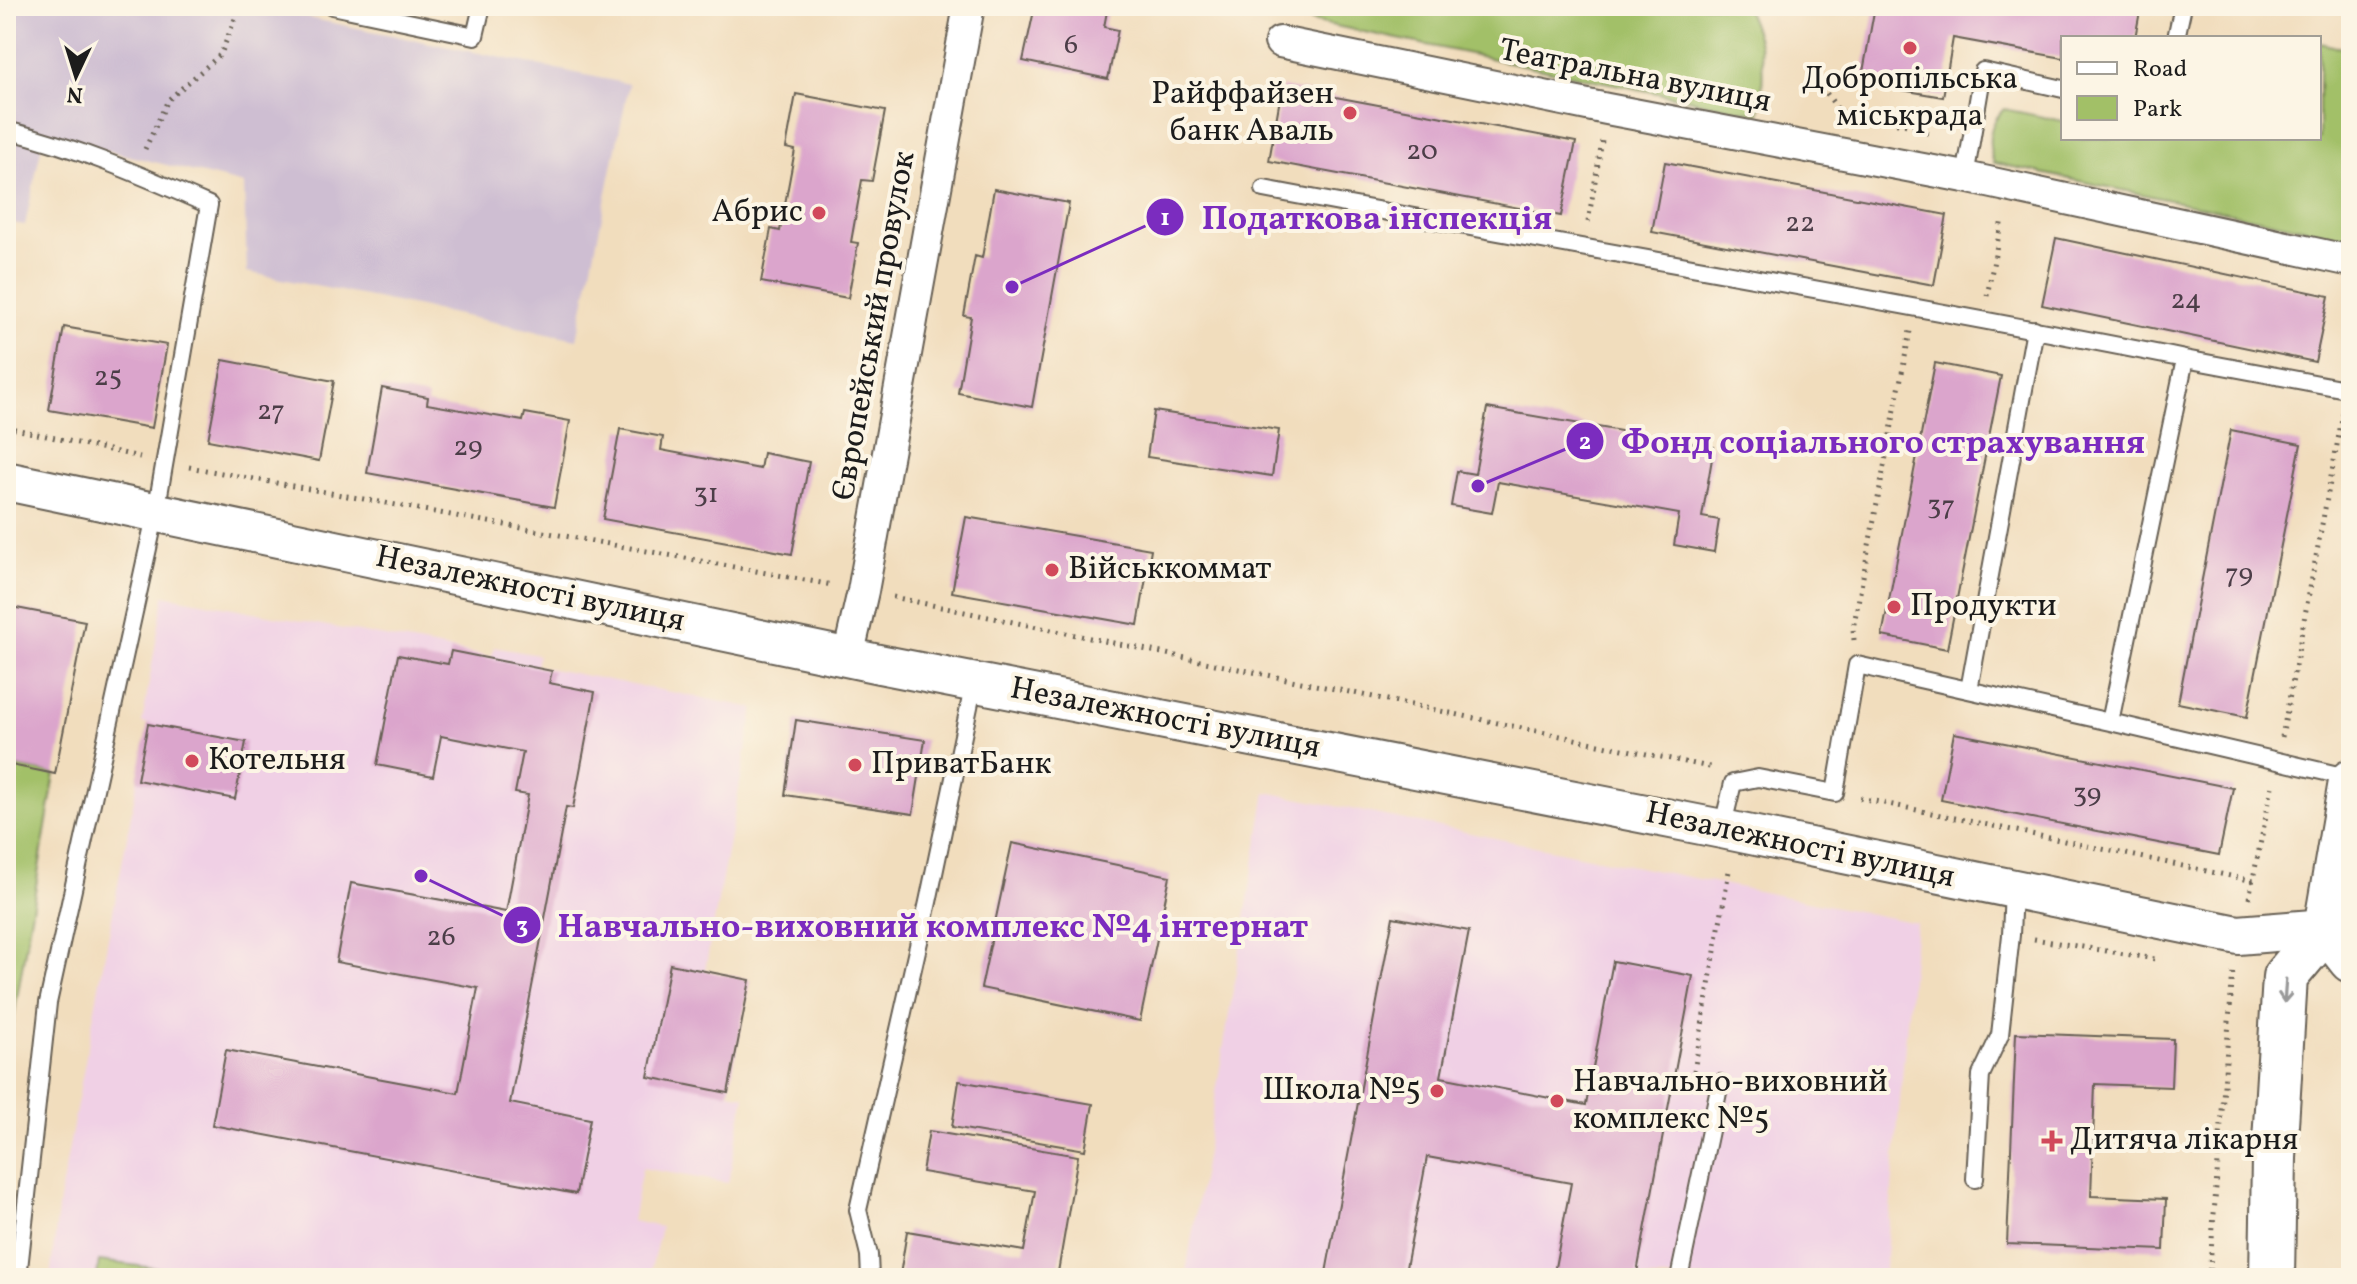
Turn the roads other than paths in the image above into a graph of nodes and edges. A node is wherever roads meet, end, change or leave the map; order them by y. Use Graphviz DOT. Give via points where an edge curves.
graph roads {
  1 [pos="332,6"];
  2 [pos="482,6"];
  3 [pos="969,6"];
  4 [pos="2183,6"];
  5 [pos="2176,36"];
  6 [pos="1280,42"];
  7 [pos="2061,89"];
  8 [pos="6,130"];
  9 [pos="1965,177"];
  10 [pos="1264,189"];
  11 [pos="2351,261"];
  12 [pos="2035,329"];
  13 [pos="2185,359"];
  14 [pos="2349,389"];
  15 [pos="6,481"];
  16 [pos="156,512"];
  17 [pos="848,657"];
  18 [pos="974,681"];
  19 [pos="1969,690"];
  20 [pos="2110,722"];
  21 [pos="2351,780"];
  22 [pos="1722,829"];
  23 [pos="2013,890"];
  24 [pos="2338,944"];
  25 [pos="1720,1083"];
  26 [pos="1975,1179"];
  27 [pos="18,1278"];
  28 [pos="870,1278"];
  29 [pos="1679,1278"];
  30 [pos="2272,1278"];
  1 -- 2 [label="lane" via="475,36"];
  3 -- 17 [label="street, Європейський провулок"];
  4 -- 5 [label="lane"];
  6 -- 9 [label="street, Театральна вулиця"];
  7 -- 9 [label="lane" via="1983,71"];
  8 -- 16 [label="lane" via="134,172 209,205"];
  9 -- 11 [label="street, Театральна вулиця"];
  10 -- 12 [label="lane"];
  12 -- 13 [label="lane"];
  12 -- 19 [label="lane"];
  13 -- 14 [label="lane"];
  13 -- 20 [label="lane"];
  15 -- 16 [label="street, Незалежності вулиця"];
  16 -- 17 [label="street, Незалежності вулиця"];
  16 -- 27 [label="lane" via="48,1003"];
  17 -- 18 [label="street, Незалежності вулиця"];
  18 -- 22 [label="street, Незалежності вулиця"];
  18 -- 28 [label="lane" via="858,1210"];
  19 -- 20 [label="lane"];
  19 -- 22 [label="lane" via="1857,665 1835,793 1758,778 1733,783"];
  20 -- 21 [label="lane"];
  21 -- 24 [label="main road"];
  22 -- 23 [label="street, Незалежності вулиця"];
  23 -- 24 [label="street, Незалежності вулиця" via="2238,935"];
  23 -- 26 [label="lane" via="2000,1035 1981,1075"];
  24 -- 30 [label="main road, one-way" via="2285,977"];
  25 -- 29 [label="lane"];
}
